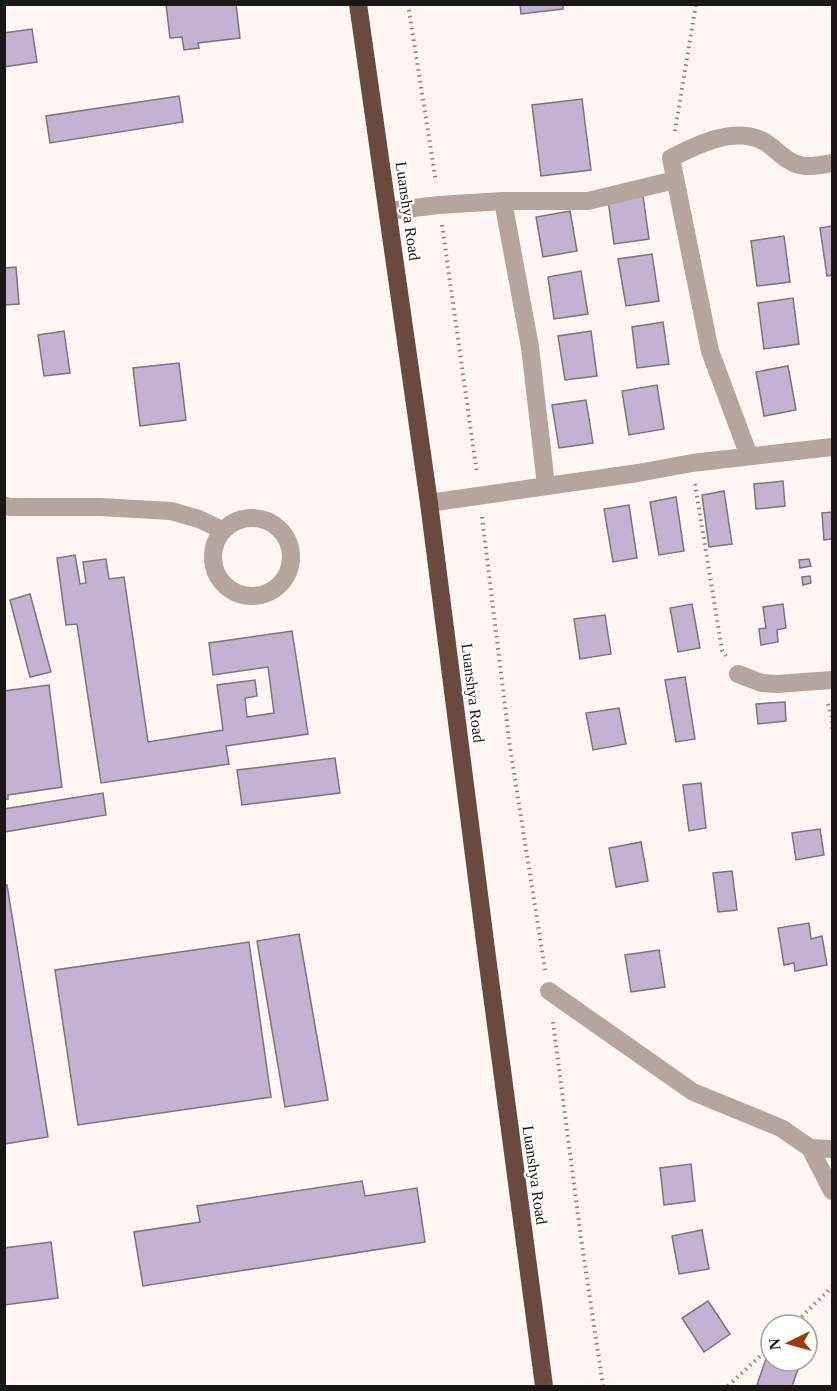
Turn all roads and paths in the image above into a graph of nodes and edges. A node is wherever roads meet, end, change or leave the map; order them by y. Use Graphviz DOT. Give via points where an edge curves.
graph roads {
  1 [pos="358,4"];
  2 [pos="696,4"];
  3 [pos="671,158"];
  4 [pos="832,163"];
  5 [pos="675,180"];
  6 [pos="503,201"];
  7 [pos="388,210"];
  8 [pos="832,447"];
  9 [pos="749,456"];
  10 [pos="692,463"];
  11 [pos="546,485"];
  12 [pos="429,503"];
  13 [pos="4,505"];
  14 [pos="222,530"];
  15 [pos="738,674"];
  16 [pos="832,680"];
  17 [pos="549,991"];
  18 [pos="810,1148"];
  19 [pos="832,1149"];
  20 [pos="832,1191"];
  21 [pos="832,1287"];
  22 [pos="805,1313"];
  23 [pos="759,1357"];
  24 [pos="544,1386"];
  25 [pos="603,1386"];
  26 [pos="728,1386"];
  1 -- 7 [label="highway, Luanshya Road"];
  2 -- 3 [label="path"];
  3 -- 4 [label="street" via="712,140 736,135 762,141 799,166"];
  3 -- 5 [label="street"];
  5 -- 6 [label="street" via="588,201"];
  5 -- 9 [label="street" via="710,351"];
  6 -- 7 [label="street"];
  6 -- 11 [label="street" via="530,347"];
  7 -- 12 [label="highway, Luanshya Road"];
  8 -- 9 [label="street"];
  9 -- 10 [label="street"];
  10 -- 11 [label="street"];
  10 -- 15 [label="path" via="722,650"];
  11 -- 12 [label="street"];
  12 -- 24 [label="highway, Luanshya Road"];
  13 -- 14 [label="street" via="171,510"];
  14 -- 14 [label="street" via="246,518 272,523 289,544 289,571 281,583 258,596 231,591 214,570 212,556"];
  15 -- 16 [label="street" via="777,684"];
  17 -- 18 [label="street" via="693,1092 781,1128"];
  17 -- 25 [label="path"];
  18 -- 19 [label="street"];
  18 -- 20 [label="street"];
  21 -- 22 [label="path"];
  23 -- 26 [label="path"];
}
